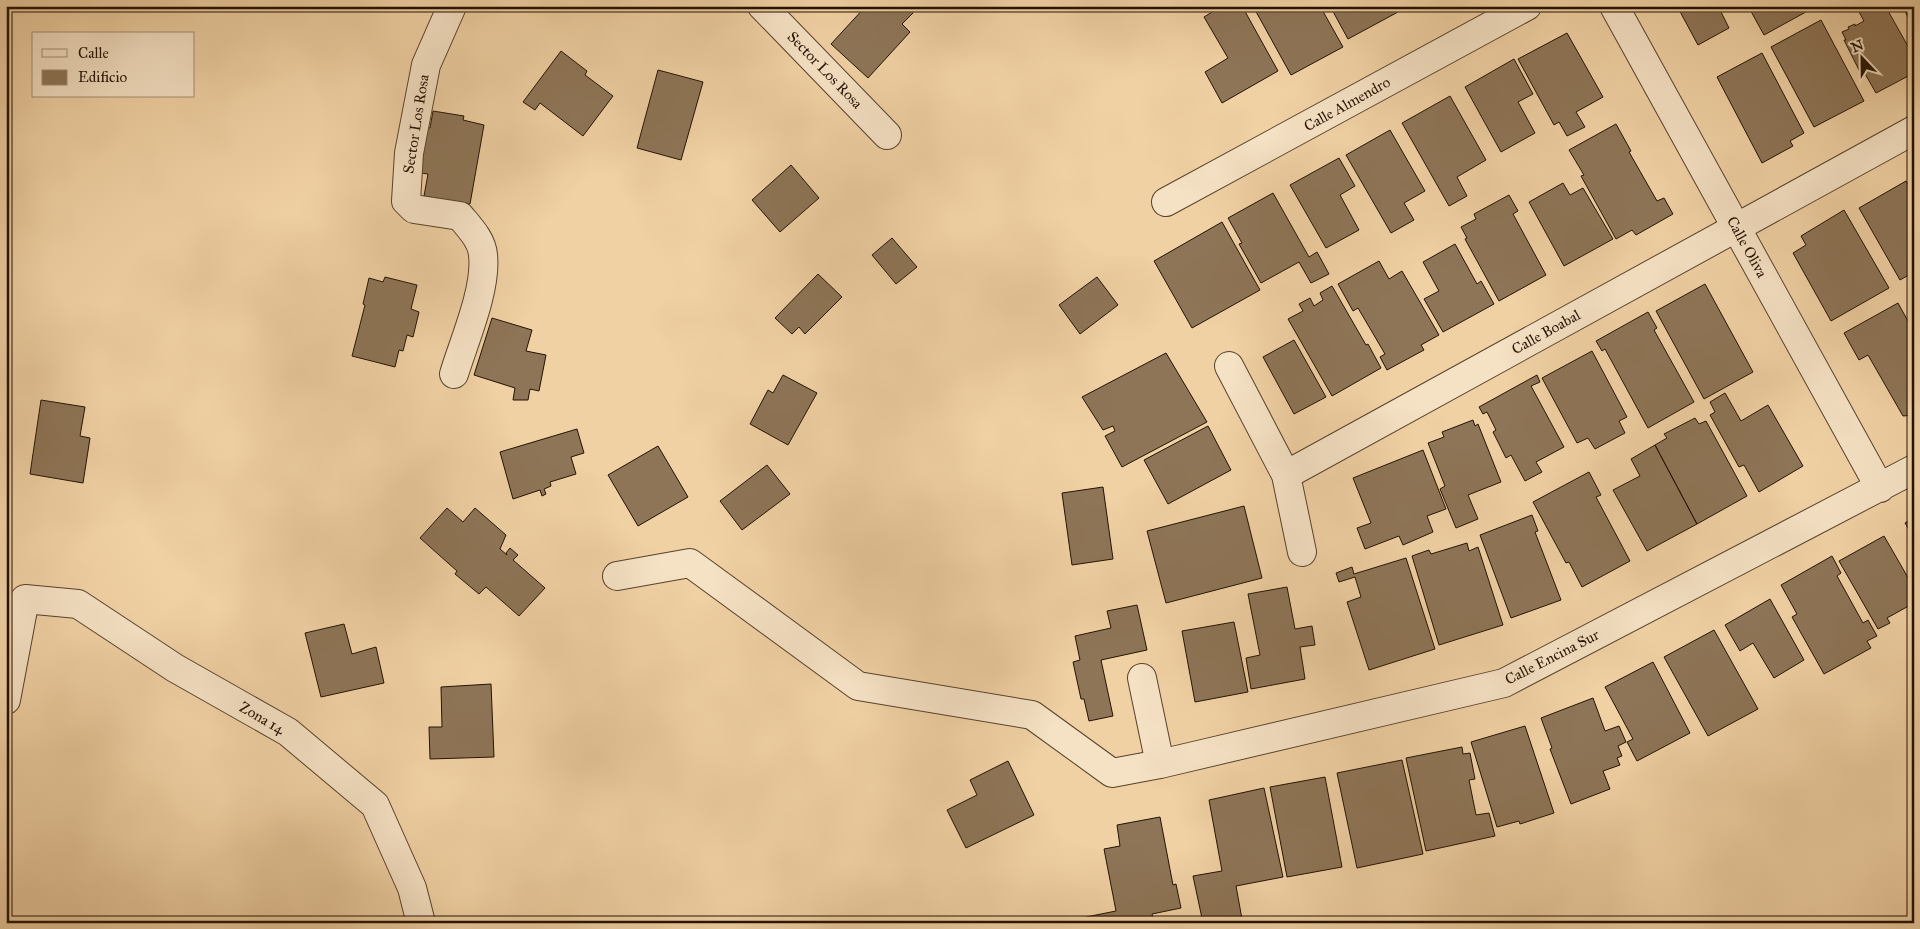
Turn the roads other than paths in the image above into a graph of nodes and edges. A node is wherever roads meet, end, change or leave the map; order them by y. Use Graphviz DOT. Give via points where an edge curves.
graph roads {
  1 [pos="452,6"];
  2 [pos="762,6"];
  3 [pos="1527,6"];
  4 [pos="1614,6"];
  5 [pos="1914,130"];
  6 [pos="887,135"];
  7 [pos="1166,202"];
  8 [pos="1737,228"];
  9 [pos="1229,366"];
  10 [pos="454,374"];
  11 [pos="1914,469"];
  12 [pos="1286,475"];
  13 [pos="1880,488"];
  14 [pos="1302,552"];
  15 [pos="617,576"];
  16 [pos="1142,678"];
  17 [pos="6,700"];
  18 [pos="1160,764"];
  19 [pos="421,923"];
  1 -- 10 [label="street, Sector Los Rosa" via="426,65 409,153 406,202 414,209 460,216 474,232 483,253 483,279"];
  2 -- 6 [label="street, Sector Los Rosa"];
  3 -- 7 [label="street, Calle Almendro"];
  4 -- 8 [label="street, Calle Oliva"];
  5 -- 8 [label="street, Calle Boabal"];
  8 -- 12 [label="street, Calle Boabal"];
  8 -- 13 [label="street, Calle Oliva"];
  9 -- 12 [label="street"];
  11 -- 13 [label="street, Calle Encina Sur"];
  12 -- 14 [label="street"];
  13 -- 18 [label="street, Calle Encina Sur" via="1504,683"];
  15 -- 18 [label="street, Calle Encina Sur" via="690,563 858,686 1032,716 1112,773"];
  16 -- 18 [label="street"];
  17 -- 19 [label="street, Zona 14" via="25,599 78,604 175,668 288,732 375,805 412,888"];
}
